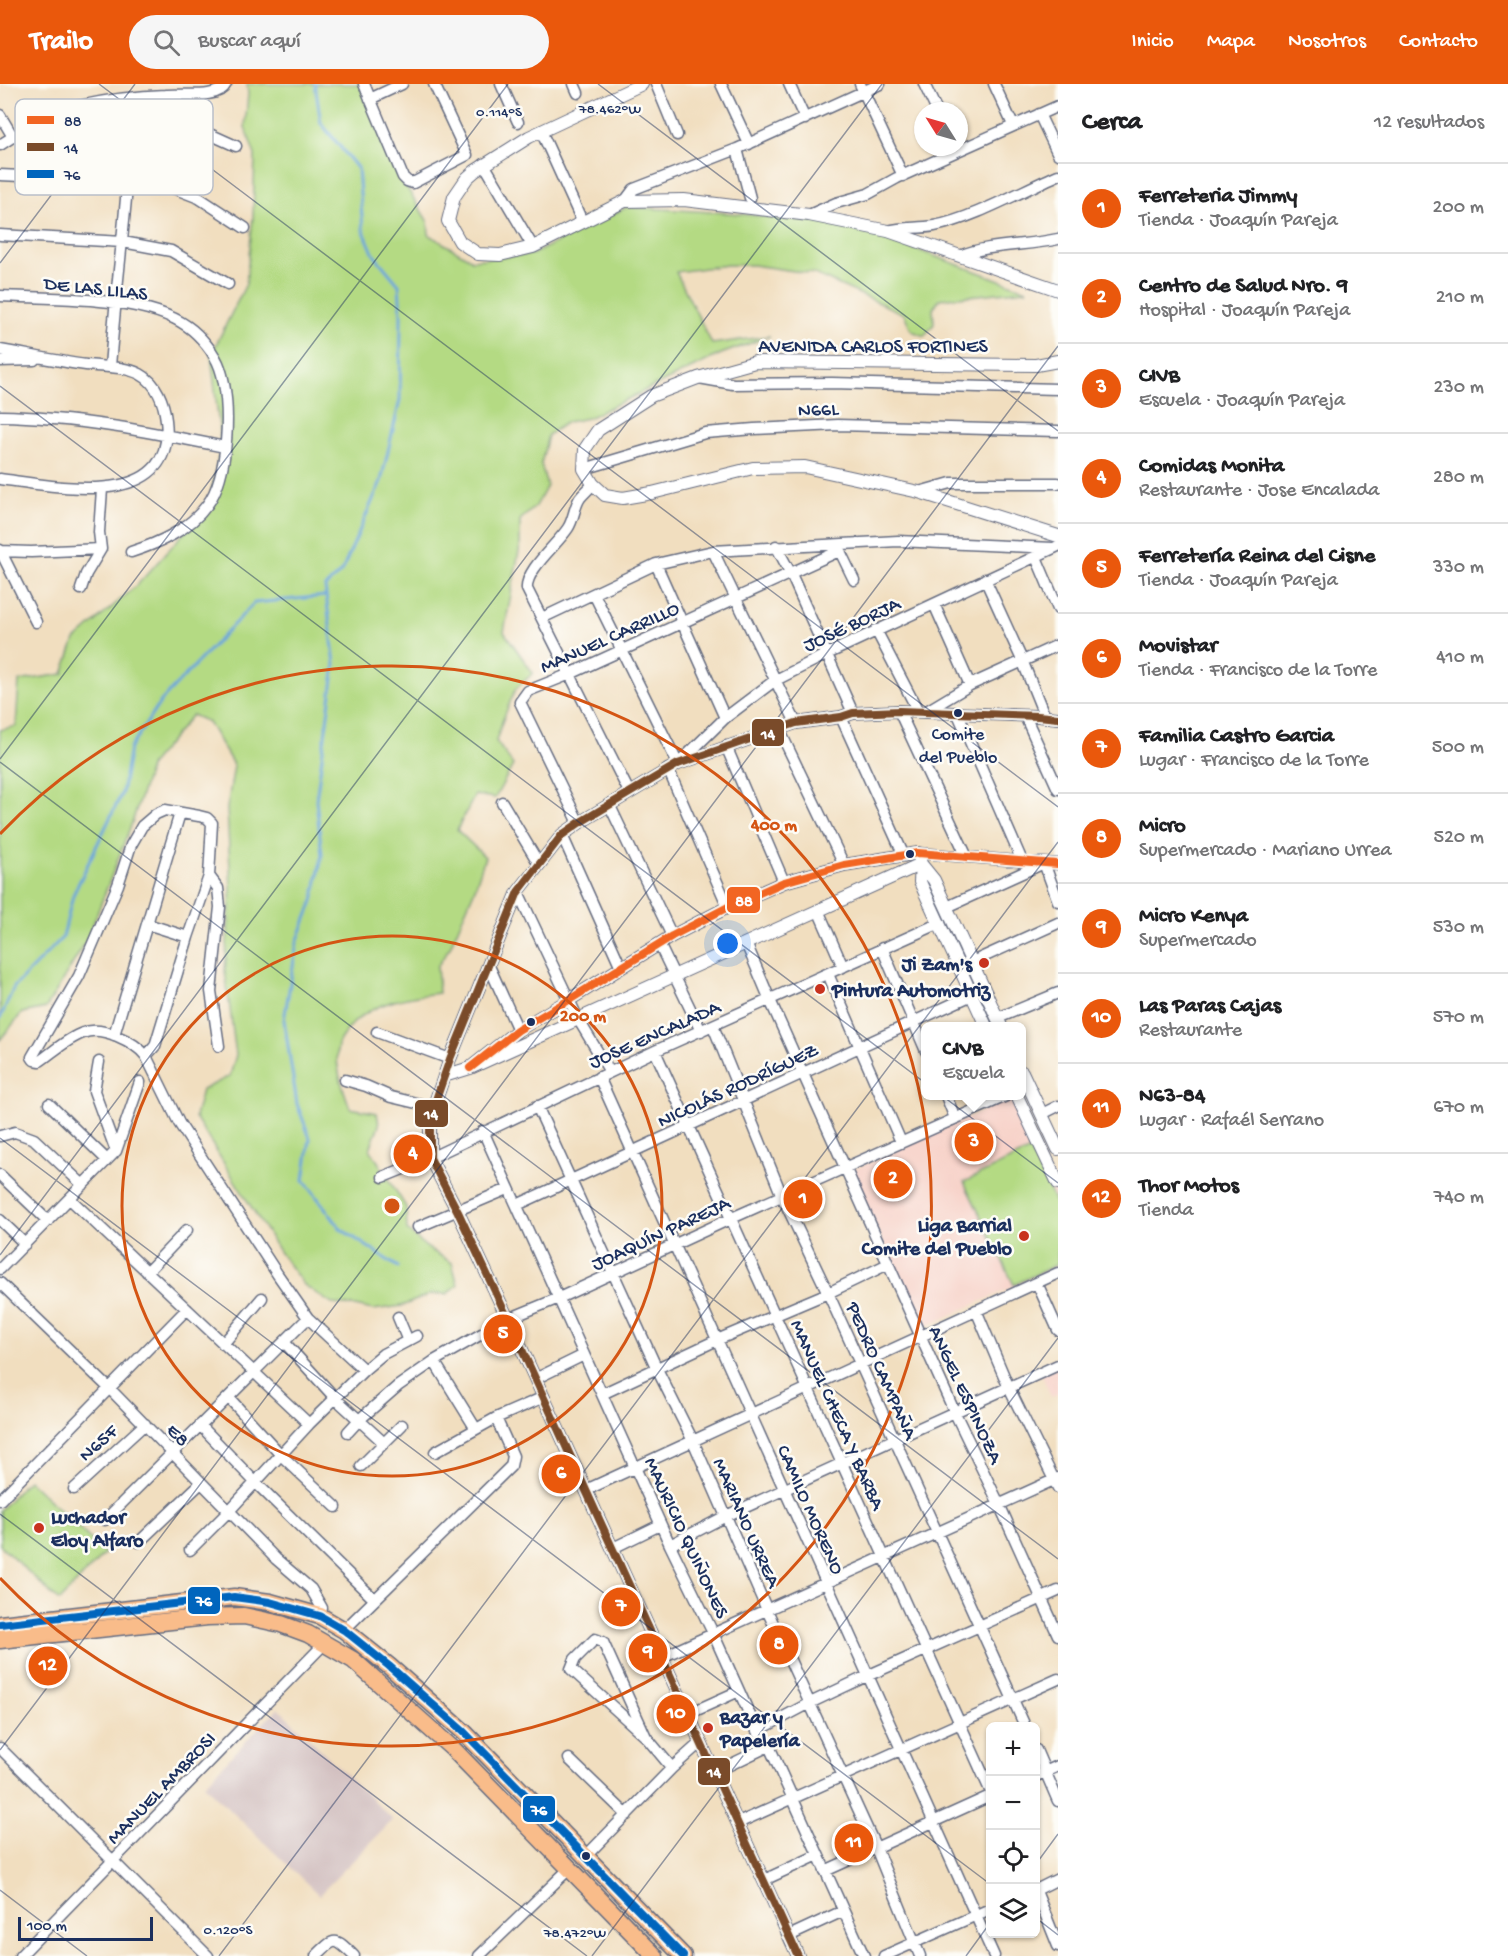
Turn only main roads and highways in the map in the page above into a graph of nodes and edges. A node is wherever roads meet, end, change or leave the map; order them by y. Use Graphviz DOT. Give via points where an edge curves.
graph roads {
  1 [pos="0,1624"];
  2 [pos="0,1640"];
  3 [pos="655,1956"];
  4 [pos="683,1956"];
  1 -- 4 [label="main road" via="234,1597 320,1616 389,1666 464,1732"];
  2 -- 3 [label="main road" via="244,1616 308,1634 360,1666 453,1749"];
}
